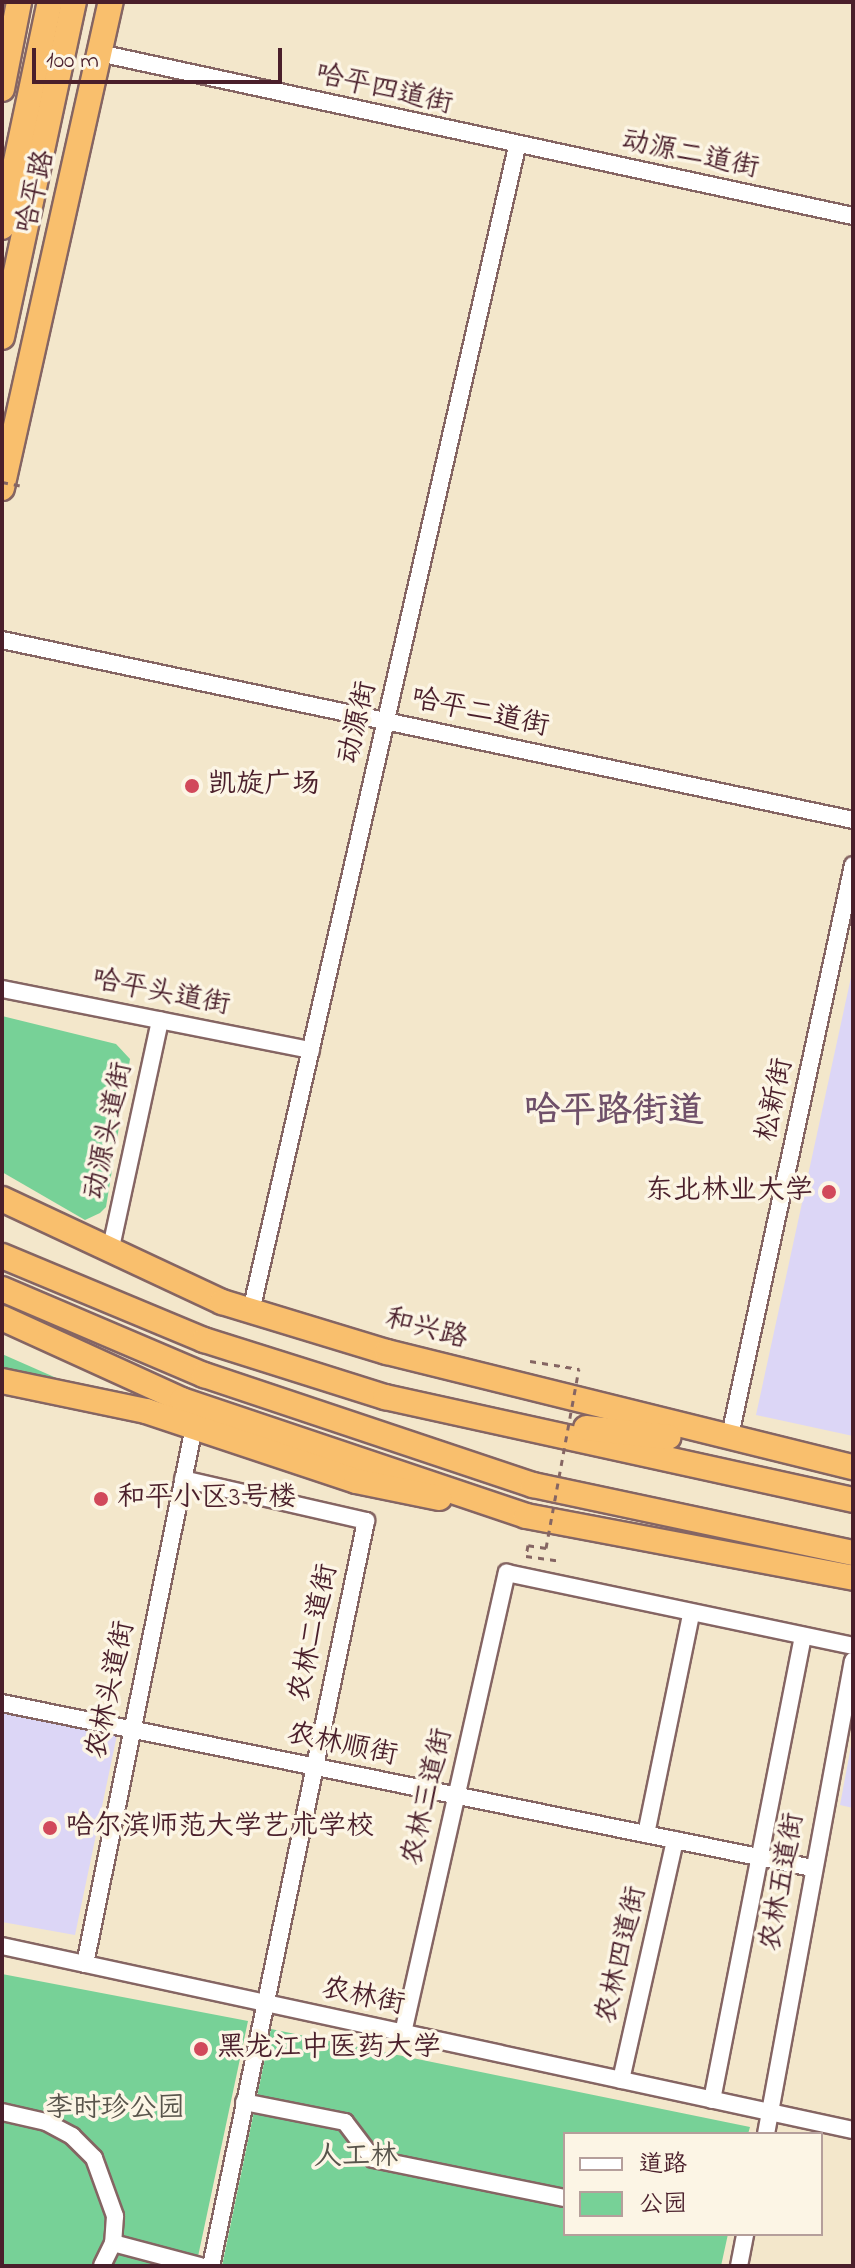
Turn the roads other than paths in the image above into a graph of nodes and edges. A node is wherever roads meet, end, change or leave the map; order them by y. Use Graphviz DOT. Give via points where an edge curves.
graph roads {
  1 [pos="19,2"];
  2 [pos="50,2"];
  3 [pos="74,2"];
  4 [pos="111,2"];
  5 [pos="99,53"];
  6 [pos="2,89"];
  7 [pos="517,147"];
  8 [pos="853,216"];
  9 [pos="2,227"];
  10 [pos="2,337"];
  11 [pos="28,369"];
  12 [pos="2,413"];
  13 [pos="13,487"];
  14 [pos="2,640"];
  15 [pos="386,721"];
  16 [pos="853,820"];
  17 [pos="853,865"];
  18 [pos="851,886"];
  19 [pos="2,989"];
  20 [pos="160,1020"];
  21 [pos="311,1050"];
  22 [pos="2,1199"];
  23 [pos="110,1252"];
  24 [pos="2,1256"];
  25 [pos="2,1289"];
  26 [pos="251,1311"];
  27 [pos="2,1318"];
  28 [pos="2,1381"];
  29 [pos="460,1414"];
  30 [pos="194,1427"];
  31 [pos="729,1440"];
  32 [pos="755,1446"];
  33 [pos="853,1467"];
  34 [pos="183,1479"];
  35 [pos="533,1485"];
  36 [pos="853,1500"];
  37 [pos="526,1516"];
  38 [pos="703,1549"];
  39 [pos="853,1553"];
  40 [pos="853,1578"];
  41 [pos="691,1614"];
  42 [pos="803,1636"];
  43 [pos="853,1646"];
  44 [pos="853,1661"];
  45 [pos="2,1703"];
  46 [pos="130,1729"];
  47 [pos="313,1767"];
  48 [pos="456,1796"];
  49 [pos="646,1834"];
  50 [pos="675,1840"];
  51 [pos="760,1858"];
  52 [pos="812,1868"];
  53 [pos="2,1946"];
  54 [pos="85,1964"];
  55 [pos="264,2003"];
  56 [pos="403,2033"];
  57 [pos="621,2080"];
  58 [pos="712,2100"];
  59 [pos="244,2102"];
  60 [pos="2,2112"];
  61 [pos="770,2112"];
  62 [pos="853,2130"];
  63 [pos="766,2132"];
  64 [pos="563,2198"];
  65 [pos="743,2236"];
  66 [pos="113,2243"];
  67 [pos="102,2266"];
  68 [pos="200,2266"];
  69 [pos="211,2266"];
  70 [pos="739,2266"];
  1 -- 6 [label="highway"];
  2 -- 9 [label="highway, 哈平路"];
  3 -- 10 [label="highway, 哈平路"];
  4 -- 5 [label="highway, 哈平路"];
  5 -- 7 [label="street, 哈平四道街"];
  5 -- 11 [label="highway, 哈平路"];
  7 -- 8 [label="street, 动源二道街"];
  7 -- 15 [label="street, 动源街"];
  11 -- 12 [label="highway"];
  11 -- 13 [label="highway, 哈平路"];
  14 -- 15 [label="street, 哈平二道街"];
  15 -- 16 [label="street, 哈平二道街"];
  15 -- 21 [label="street, 动源街"];
  17 -- 18 [label="street, 松新街"];
  18 -- 31 [label="street, 松新街"];
  19 -- 20 [label="street, 哈平头道街"];
  20 -- 21 [label="street, 哈平头道街"];
  20 -- 23 [label="street, 动源头道街"];
  21 -- 26 [label="street, 动源街"];
  22 -- 23 [label="highway, 和兴路"];
  23 -- 26 [label="highway, 和兴路"];
  24 -- 29 [label="highway" via="204,1340 385,1397"];
  25 -- 35 [label="highway" via="204,1375"];
  26 -- 31 [label="highway, 和兴路" via="387,1352"];
  27 -- 37 [label="highway" via="182,1400"];
  28 -- 30 [label="highway" via="146,1411"];
  29 -- 32 [label="highway"];
  29 -- 36 [label="highway"];
  30 -- 34 [label="street, 农林头道街"];
  30 -- 37 [label="highway" via="356,1481"];
  31 -- 32 [label="highway, 和兴路"];
  32 -- 33 [label="highway, 和兴路"];
  34 -- 46 [label="street, 农林头道街"];
  34 -- 47 [label="street, 农林二道街" via="366,1521"];
  35 -- 38 [label="highway"];
  35 -- 39 [label="highway"];
  37 -- 38 [label="highway"];
  38 -- 40 [label="highway"];
  41 -- 42 [label="street"];
  41 -- 48 [label="street, 农林三道街" via="507,1573"];
  41 -- 49 [label="street"];
  42 -- 43 [label="street"];
  42 -- 51 [label="street"];
  44 -- 52 [label="street, 农林五道街"];
  45 -- 46 [label="street, 农林顺街"];
  46 -- 47 [label="street, 农林顺街"];
  46 -- 54 [label="street, 农林头道街"];
  47 -- 48 [label="street, 农林顺街"];
  47 -- 55 [label="street, 农林二道街"];
  48 -- 49 [label="street, 农林顺街"];
  48 -- 56 [label="street, 农林三道街"];
  49 -- 50 [label="street, 农林顺街"];
  50 -- 51 [label="street, 农林顺街"];
  50 -- 57 [label="street, 农林四道街"];
  51 -- 52 [label="street, 农林顺街"];
  51 -- 58 [label="street"];
  52 -- 61 [label="street, 农林五道街"];
  53 -- 54 [label="street, 农林街"];
  54 -- 55 [label="street, 农林街"];
  55 -- 56 [label="street, 农林街"];
  55 -- 59 [label="street, 农林二道街"];
  56 -- 57 [label="street, 农林街"];
  57 -- 58 [label="street, 农林街"];
  58 -- 61 [label="street, 农林街"];
  59 -- 64 [label="street" via="345,2122 373,2159"];
  59 -- 69 [label="street, 农林二道街"];
  60 -- 66 [label="street" via="46,2122 72,2136 94,2158 115,2216"];
  61 -- 62 [label="street, 农林街"];
  61 -- 63 [label="street, 农林五道街"];
  65 -- 70 [label="street"];
  66 -- 67 [label="street"];
  66 -- 68 [label="street"];
}
